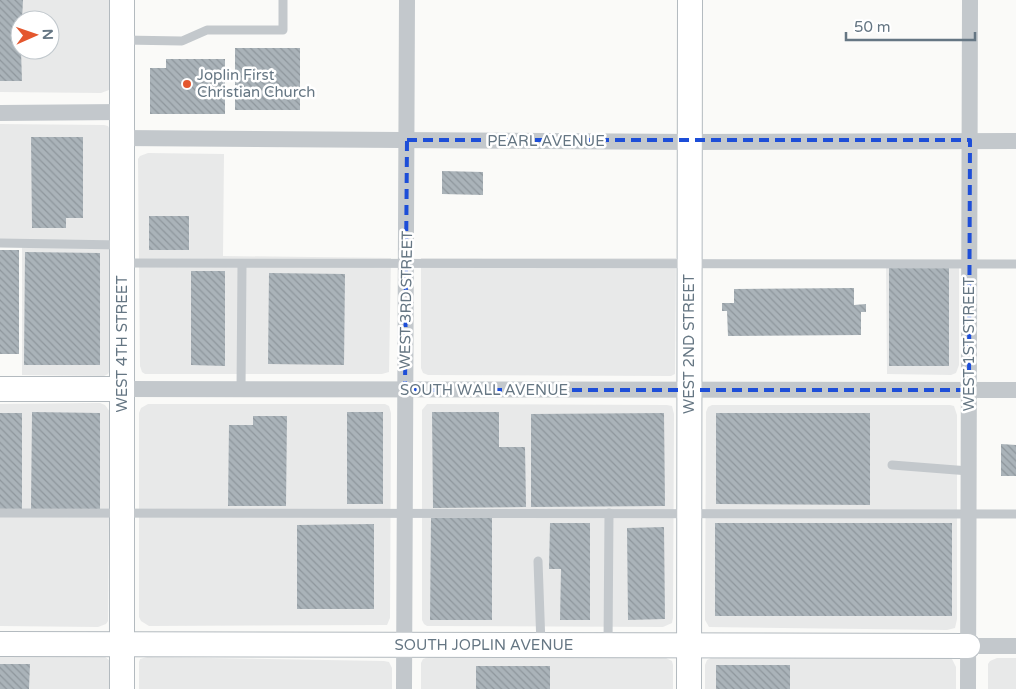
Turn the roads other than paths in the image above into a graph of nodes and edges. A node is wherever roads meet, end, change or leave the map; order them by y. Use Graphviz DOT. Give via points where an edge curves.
graph roads {
  1 [pos="122,0"];
  2 [pos="283,0"];
  3 [pos="407,0"];
  4 [pos="690,0"];
  5 [pos="970,0"];
  6 [pos="122,40"];
  7 [pos="122,112"];
  8 [pos="0,113"];
  9 [pos="122,138"];
  10 [pos="407,140"];
  11 [pos="970,140"];
  12 [pos="1016,140"];
  13 [pos="690,142"];
  14 [pos="0,243"];
  15 [pos="122,254"];
  16 [pos="242,264"];
  17 [pos="689,264"];
  18 [pos="969,264"];
  19 [pos="1016,264"];
  20 [pos="406,265"];
  21 [pos="0,389"];
  22 [pos="122,389"];
  23 [pos="241,390"];
  24 [pos="405,390"];
  25 [pos="688,390"];
  26 [pos="969,390"];
  27 [pos="1016,390"];
  28 [pos="892,465"];
  29 [pos="969,471"];
  30 [pos="0,513"];
  31 [pos="122,513"];
  32 [pos="404,513"];
  33 [pos="689,513"];
  34 [pos="609,514"];
  35 [pos="969,514"];
  36 [pos="1016,514"];
  37 [pos="538,561"];
  38 [pos="0,644"];
  39 [pos="122,644"];
  40 [pos="404,645"];
  41 [pos="541,645"];
  42 [pos="608,645"];
  43 [pos="689,646"];
  44 [pos="968,646"];
  45 [pos="1016,646"];
  46 [pos="122,689"];
  47 [pos="404,689"];
  48 [pos="689,689"];
  49 [pos="968,689"];
  1 -- 6 [label="street, WEST 4TH STREET"];
  2 -- 6 [label="lane" via="283,30 207,30 182,41"];
  3 -- 10 [label="street, WEST 3RD STREET"];
  4 -- 13 [label="street, WEST 2ND STREET"];
  5 -- 11 [label="street, WEST 1ST STREET"];
  6 -- 7 [label="street, WEST 4TH STREET"];
  7 -- 8 [label="street"];
  7 -- 9 [label="street, WEST 4TH STREET"];
  9 -- 10 [label="street, PEARL AVENUE"];
  9 -- 15 [label="street, WEST 4TH STREET"];
  10 -- 13 [label="street, PEARL AVENUE"];
  10 -- 20 [label="street, WEST 3RD STREET"];
  11 -- 12 [label="street, PEARL AVENUE"];
  11 -- 13 [label="street, PEARL AVENUE"];
  11 -- 18 [label="street, WEST 1ST STREET"];
  13 -- 17 [label="street, WEST 2ND STREET"];
  14 -- 15 [label="lane"];
  15 -- 16 [label="lane"];
  15 -- 22 [label="street, WEST 4TH STREET"];
  16 -- 20 [label="lane"];
  16 -- 23 [label="lane"];
  17 -- 18 [label="lane"];
  17 -- 20 [label="lane"];
  17 -- 25 [label="street, WEST 2ND STREET"];
  18 -- 19 [label="lane"];
  18 -- 26 [label="street, WEST 1ST STREET"];
  20 -- 24 [label="street, WEST 3RD STREET"];
  21 -- 22 [label="street, SOUTH WALL AVENUE"];
  22 -- 23 [label="street, SOUTH WALL AVENUE"];
  22 -- 31 [label="street, WEST 4TH STREET"];
  23 -- 24 [label="street, SOUTH WALL AVENUE"];
  24 -- 25 [label="street, SOUTH WALL AVENUE"];
  24 -- 32 [label="street, WEST 3RD STREET"];
  25 -- 26 [label="street, SOUTH WALL AVENUE"];
  25 -- 33 [label="street, WEST 2ND STREET"];
  26 -- 27 [label="street, SOUTH WALL AVENUE"];
  26 -- 29 [label="street, WEST 1ST STREET"];
  28 -- 29 [label="lane"];
  29 -- 35 [label="street, WEST 1ST STREET"];
  30 -- 31 [label="lane"];
  31 -- 32 [label="lane"];
  31 -- 39 [label="street, WEST 4TH STREET"];
  32 -- 34 [label="lane"];
  32 -- 40 [label="street, WEST 3RD STREET"];
  33 -- 34 [label="lane"];
  33 -- 35 [label="lane"];
  33 -- 43 [label="street, WEST 2ND STREET"];
  34 -- 42 [label="lane"];
  35 -- 36 [label="lane"];
  35 -- 44 [label="street, WEST 1ST STREET"];
  37 -- 41 [label="lane"];
  38 -- 39 [label="street, SOUTH JOPLIN AVENUE"];
  39 -- 40 [label="street, SOUTH JOPLIN AVENUE"];
  39 -- 46 [label="street, WEST 4TH STREET"];
  40 -- 41 [label="street, SOUTH JOPLIN AVENUE"];
  40 -- 47 [label="street, WEST 3RD STREET"];
  41 -- 42 [label="street, SOUTH JOPLIN AVENUE"];
  42 -- 43 [label="street, SOUTH JOPLIN AVENUE"];
  43 -- 44 [label="street, SOUTH JOPLIN AVENUE"];
  43 -- 48 [label="street, WEST 2ND STREET"];
  44 -- 45 [label="street"];
  44 -- 49 [label="street, WEST 1ST STREET"];
}
